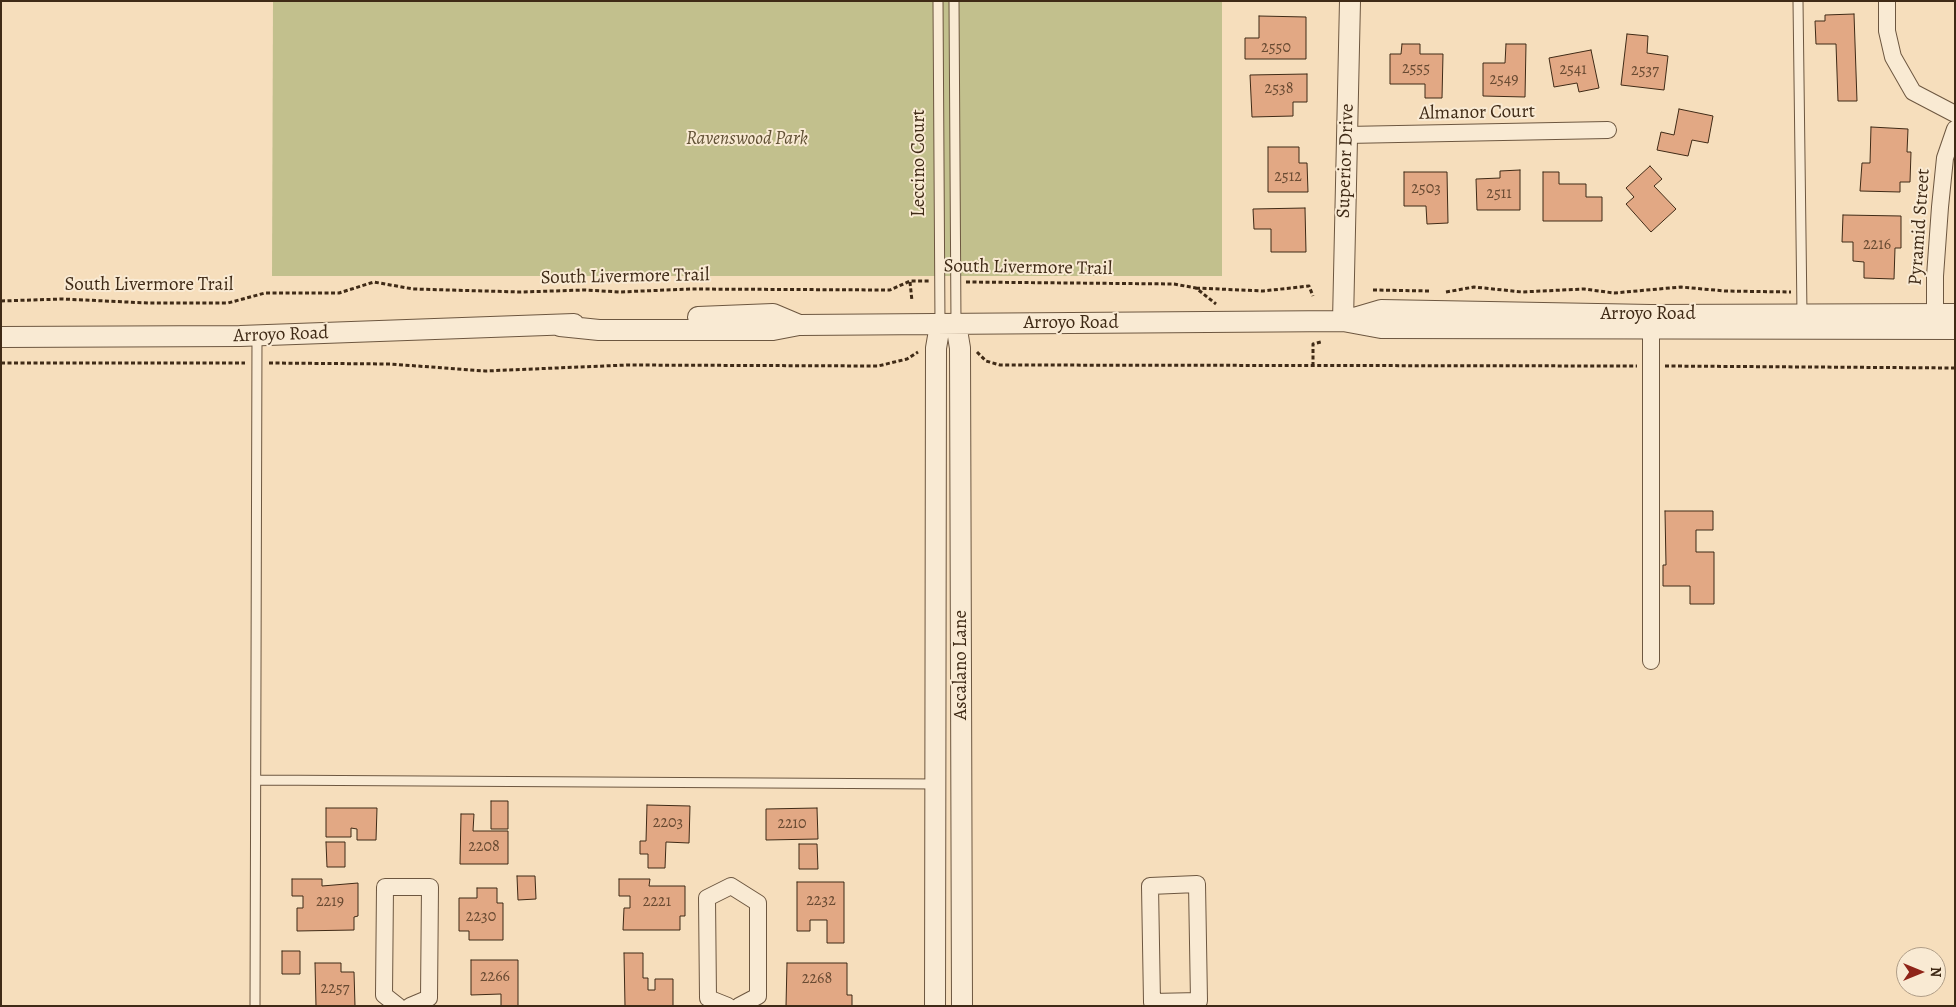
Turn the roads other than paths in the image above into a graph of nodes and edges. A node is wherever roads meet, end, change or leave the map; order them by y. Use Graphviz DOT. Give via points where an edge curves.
graph roads {
  1 [pos="938,1"];
  2 [pos="954,1"];
  3 [pos="1350,1"];
  4 [pos="1798,1"];
  5 [pos="1887,1"];
  6 [pos="1955,114"];
  7 [pos="1955,129"];
  8 [pos="1608,130"];
  9 [pos="1346,135"];
  10 [pos="1342,321"];
  11 [pos="1945,321"];
  12 [pos="1651,322"];
  13 [pos="1802,322"];
  14 [pos="948,325"];
  15 [pos="257,336"];
  16 [pos="1,337"];
  17 [pos="1651,661"];
  18 [pos="256,780"];
  19 [pos="935,784"];
  20 [pos="1152,1004"];
  21 [pos="255,1006"];
  22 [pos="398,1006"];
  23 [pos="410,1006"];
  24 [pos="728,1006"];
  25 [pos="739,1006"];
  26 [pos="935,1006"];
  27 [pos="962,1006"];
  1 -- 14 [label="lane, Leccino Court" via="939,281"];
  2 -- 14 [label="lane, Leccino Court" via="955,281"];
  3 -- 9 [label="street, Superior Drive"];
  4 -- 13 [label="lane"];
  5 -- 6 [label="street" via="1887,31 1893,57 1913,92"];
  7 -- 11 [label="street, Pyramid Street" via="1946,158 1940,206"];
  8 -- 9 [label="street, Almanor Court"];
  9 -- 10 [label="street, Superior Drive"];
  10 -- 12 [label="street, Arroyo Road" via="1381,310"];
  10 -- 14 [label="street, Arroyo Road"];
  11 -- 13 [label="street, Arroyo Road"];
  12 -- 13 [label="street, Arroyo Road"];
  12 -- 17 [label="street"];
  14 -- 15 [label="street, Arroyo Road" via="799,325 773,330 599,330 560,326"];
  14 -- 19 [label="street, Ascalano Lane" via="936,348"];
  14 -- 27 [label="street, Ascalano Lane" via="960,348"];
  15 -- 16 [label="street, Arroyo Road"];
  15 -- 18 [label="lane"];
  18 -- 19 [label="lane"];
  18 -- 21 [label="lane"];
  19 -- 26 [label="street, Ascalano Lane"];
  20 -- 20 [label="street" via="1199,1001 1197,884 1150,886"];
  22 -- 23 [label="street" via="384,995 385,887 430,887 429,998"];
  24 -- 25 [label="street" via="708,998 708,898 731,886 758,903 758,996"];
}
